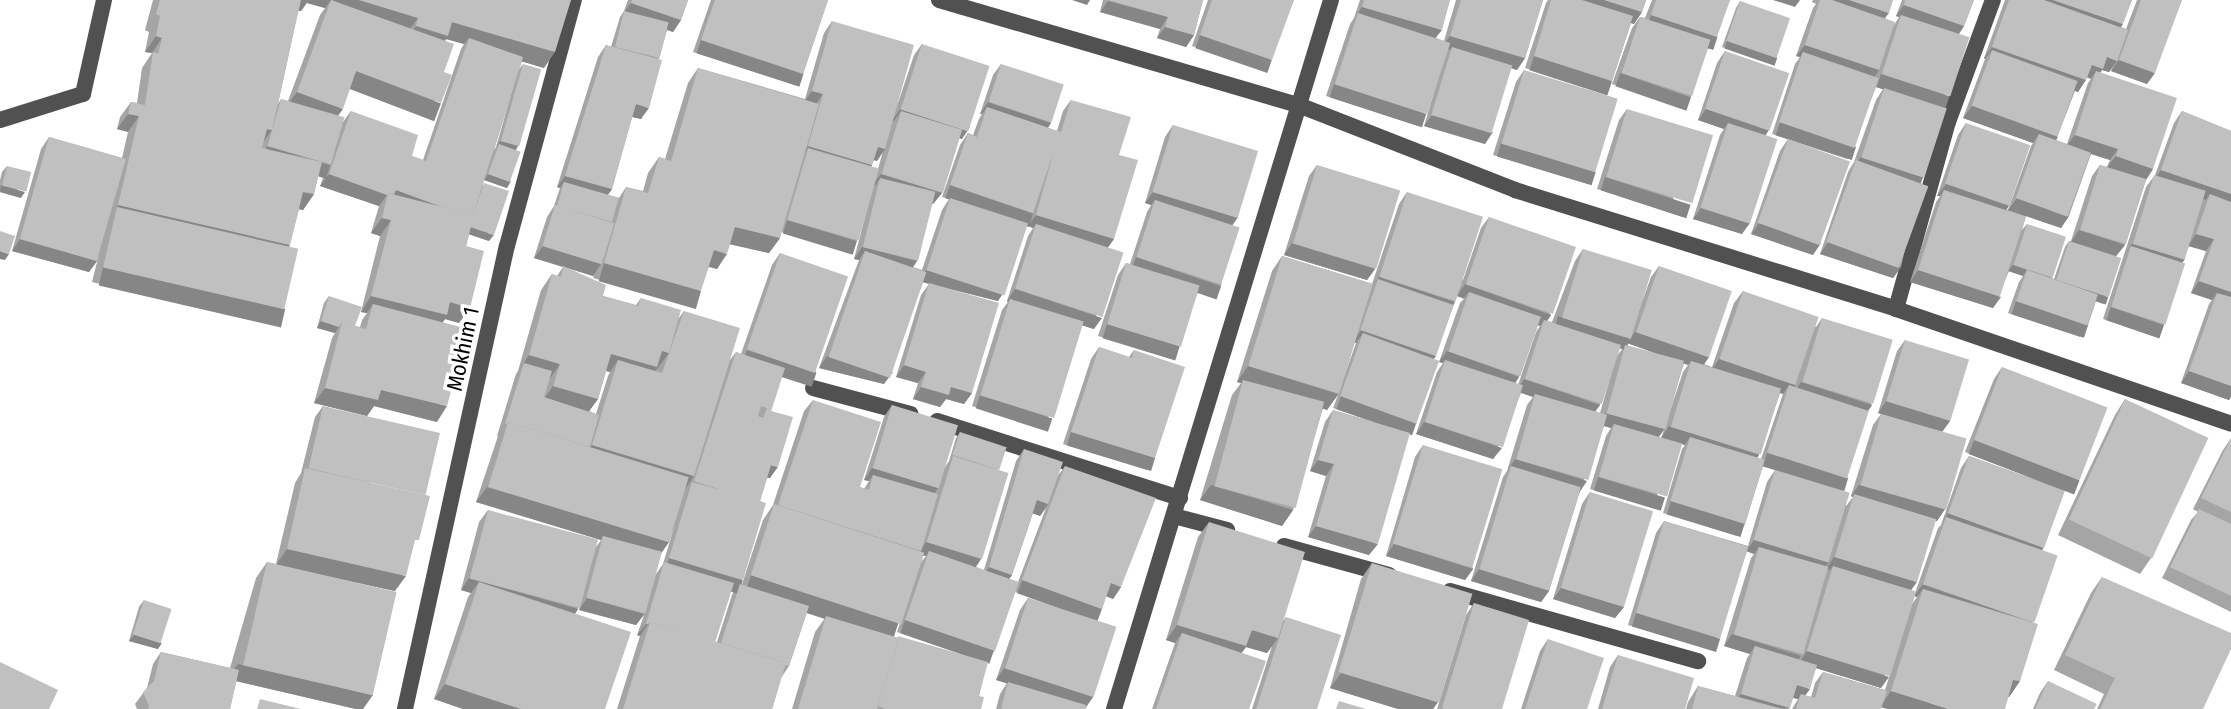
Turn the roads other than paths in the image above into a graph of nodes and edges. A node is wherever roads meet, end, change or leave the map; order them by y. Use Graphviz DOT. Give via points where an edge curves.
graph roads {
  1 [pos="104,0"];
  2 [pos="574,0"];
  3 [pos="939,0"];
  4 [pos="1331,0"];
  5 [pos="1993,0"];
  6 [pos="1301,106"];
  7 [pos="0,120"];
  8 [pos="1896,309"];
  9 [pos="813,388"];
  10 [pos="2231,424"];
  11 [pos="1180,498"];
  12 [pos="1174,516"];
  13 [pos="1405,579"];
  14 [pos="1434,587"];
  15 [pos="1698,661"];
  16 [pos="405,709"];
  17 [pos="1114,709"];
  1 -- 7 [label="street" via="83,94"];
  2 -- 16 [label="street, Mokhim 1" via="507,246"];
  3 -- 6 [label="street"];
  4 -- 6 [label="street"];
  5 -- 8 [label="street" via="1948,122"];
  6 -- 8 [label="street" via="1515,190"];
  6 -- 11 [label="street"];
  8 -- 10 [label="street"];
  9 -- 11 [label="street" via="980,433"];
  11 -- 12 [label="street"];
  12 -- 13 [label="street"];
  12 -- 17 [label="street"];
  14 -- 15 [label="street"];
}
